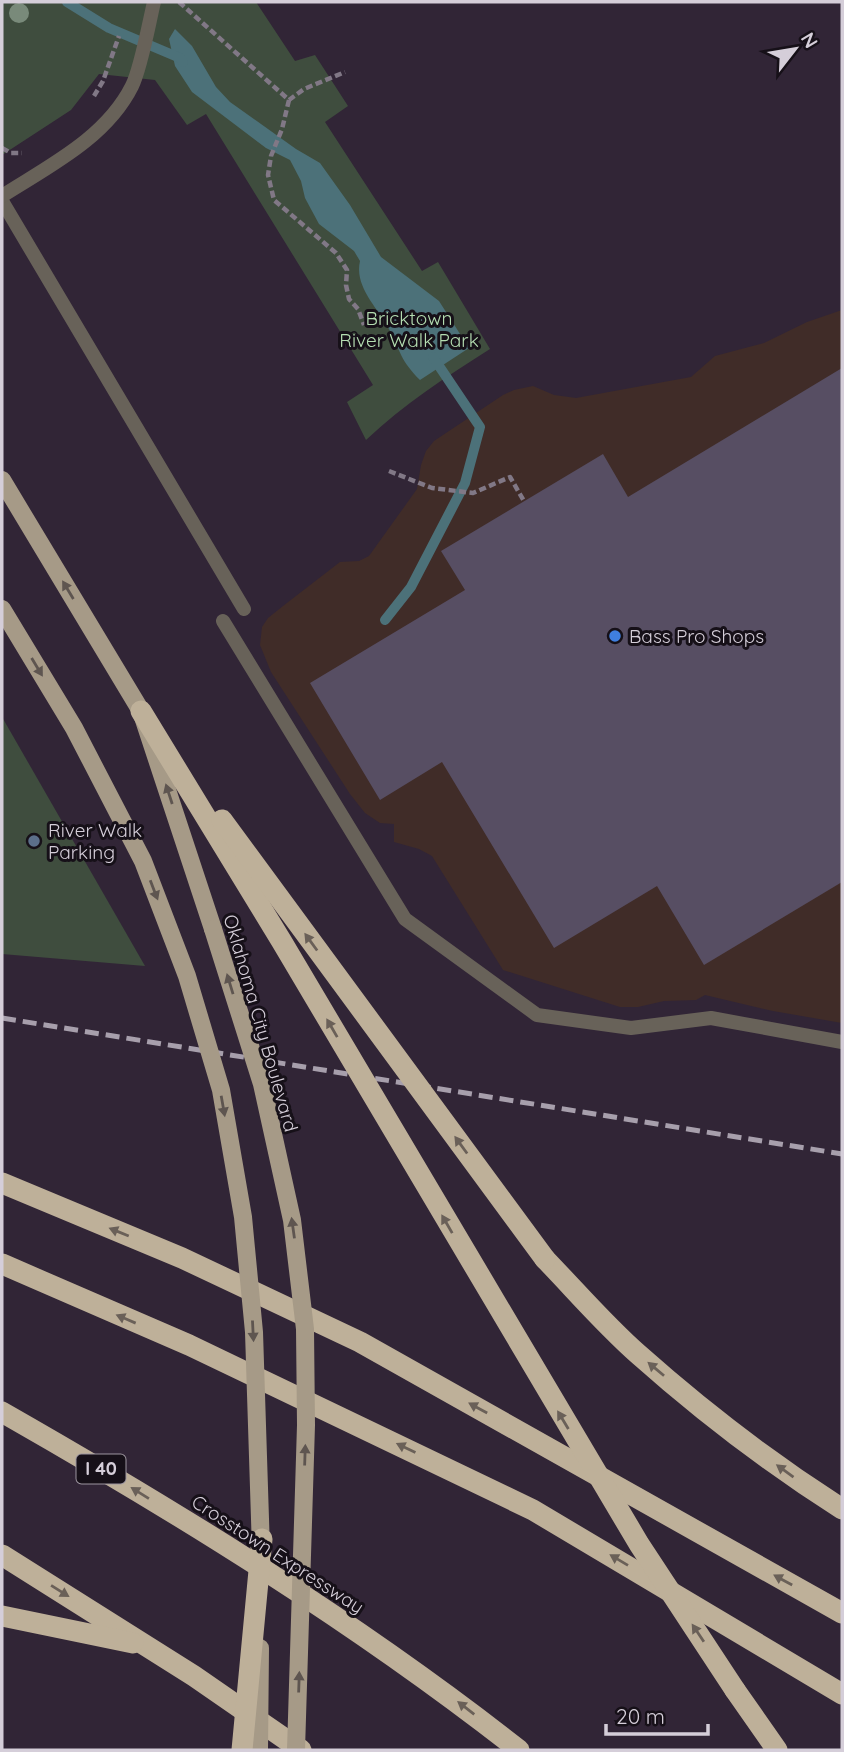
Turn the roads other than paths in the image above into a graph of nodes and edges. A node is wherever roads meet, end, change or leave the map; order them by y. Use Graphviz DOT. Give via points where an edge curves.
graph roads {
  1 [pos="153,4"];
  2 [pos="2,195"];
  3 [pos="2,201"];
  4 [pos="2,480"];
  5 [pos="2,608"];
  6 [pos="244,609"];
  7 [pos="223,621"];
  8 [pos="141,711"];
  9 [pos="842,1042"];
  10 [pos="2,1183"];
  11 [pos="2,1264"];
  12 [pos="2,1412"];
  13 [pos="842,1509"];
  14 [pos="262,1539"];
  15 [pos="2,1555"];
  16 [pos="842,1613"];
  17 [pos="2,1616"];
  18 [pos="146,1645"];
  19 [pos="842,1694"];
  20 [pos="242,1750"];
  21 [pos="259,1750"];
  22 [pos="298,1750"];
  23 [pos="519,1750"];
  24 [pos="777,1750"];
  1 -- 2 [label="street" via="133,85 105,124 63,158"];
  3 -- 6 [label="street"];
  8 -- 4 [label="main road, Oklahoma City Boulevard, one-way"];
  5 -- 14 [label="main road, one-way, bridge" via="75,728 143,861 187,976 220,1090 243,1217 254,1332"];
  7 -- 9 [label="street" via="405,919 537,1015 631,1028 711,1018"];
  13 -- 8 [label="highway, one-way, bridge" via="791,1476 636,1353 545,1259"];
  22 -- 8 [label="main road, Oklahoma City Boulevard, one-way, bridge" via="305,1329 292,1220 262,1084"];
  24 -- 8 [label="highway, one-way, bridge" via="624,1520"];
  16 -- 10 [label="highway, one-way" via="360,1342 182,1258"];
  19 -- 11 [label="highway, one-way" via="534,1510 189,1345"];
  23 -- 12 [label="highway, Crosstown Expressway / I 40, one-way" via="341,1620"];
  14 -- 20 [label="highway, bridge"];
  14 -- 21 [label="main road, bridge"];
  15 -- 18 [label="highway, one-way"];
  17 -- 18 [label="highway"];
  18 -- 22 [label="highway"];
}
